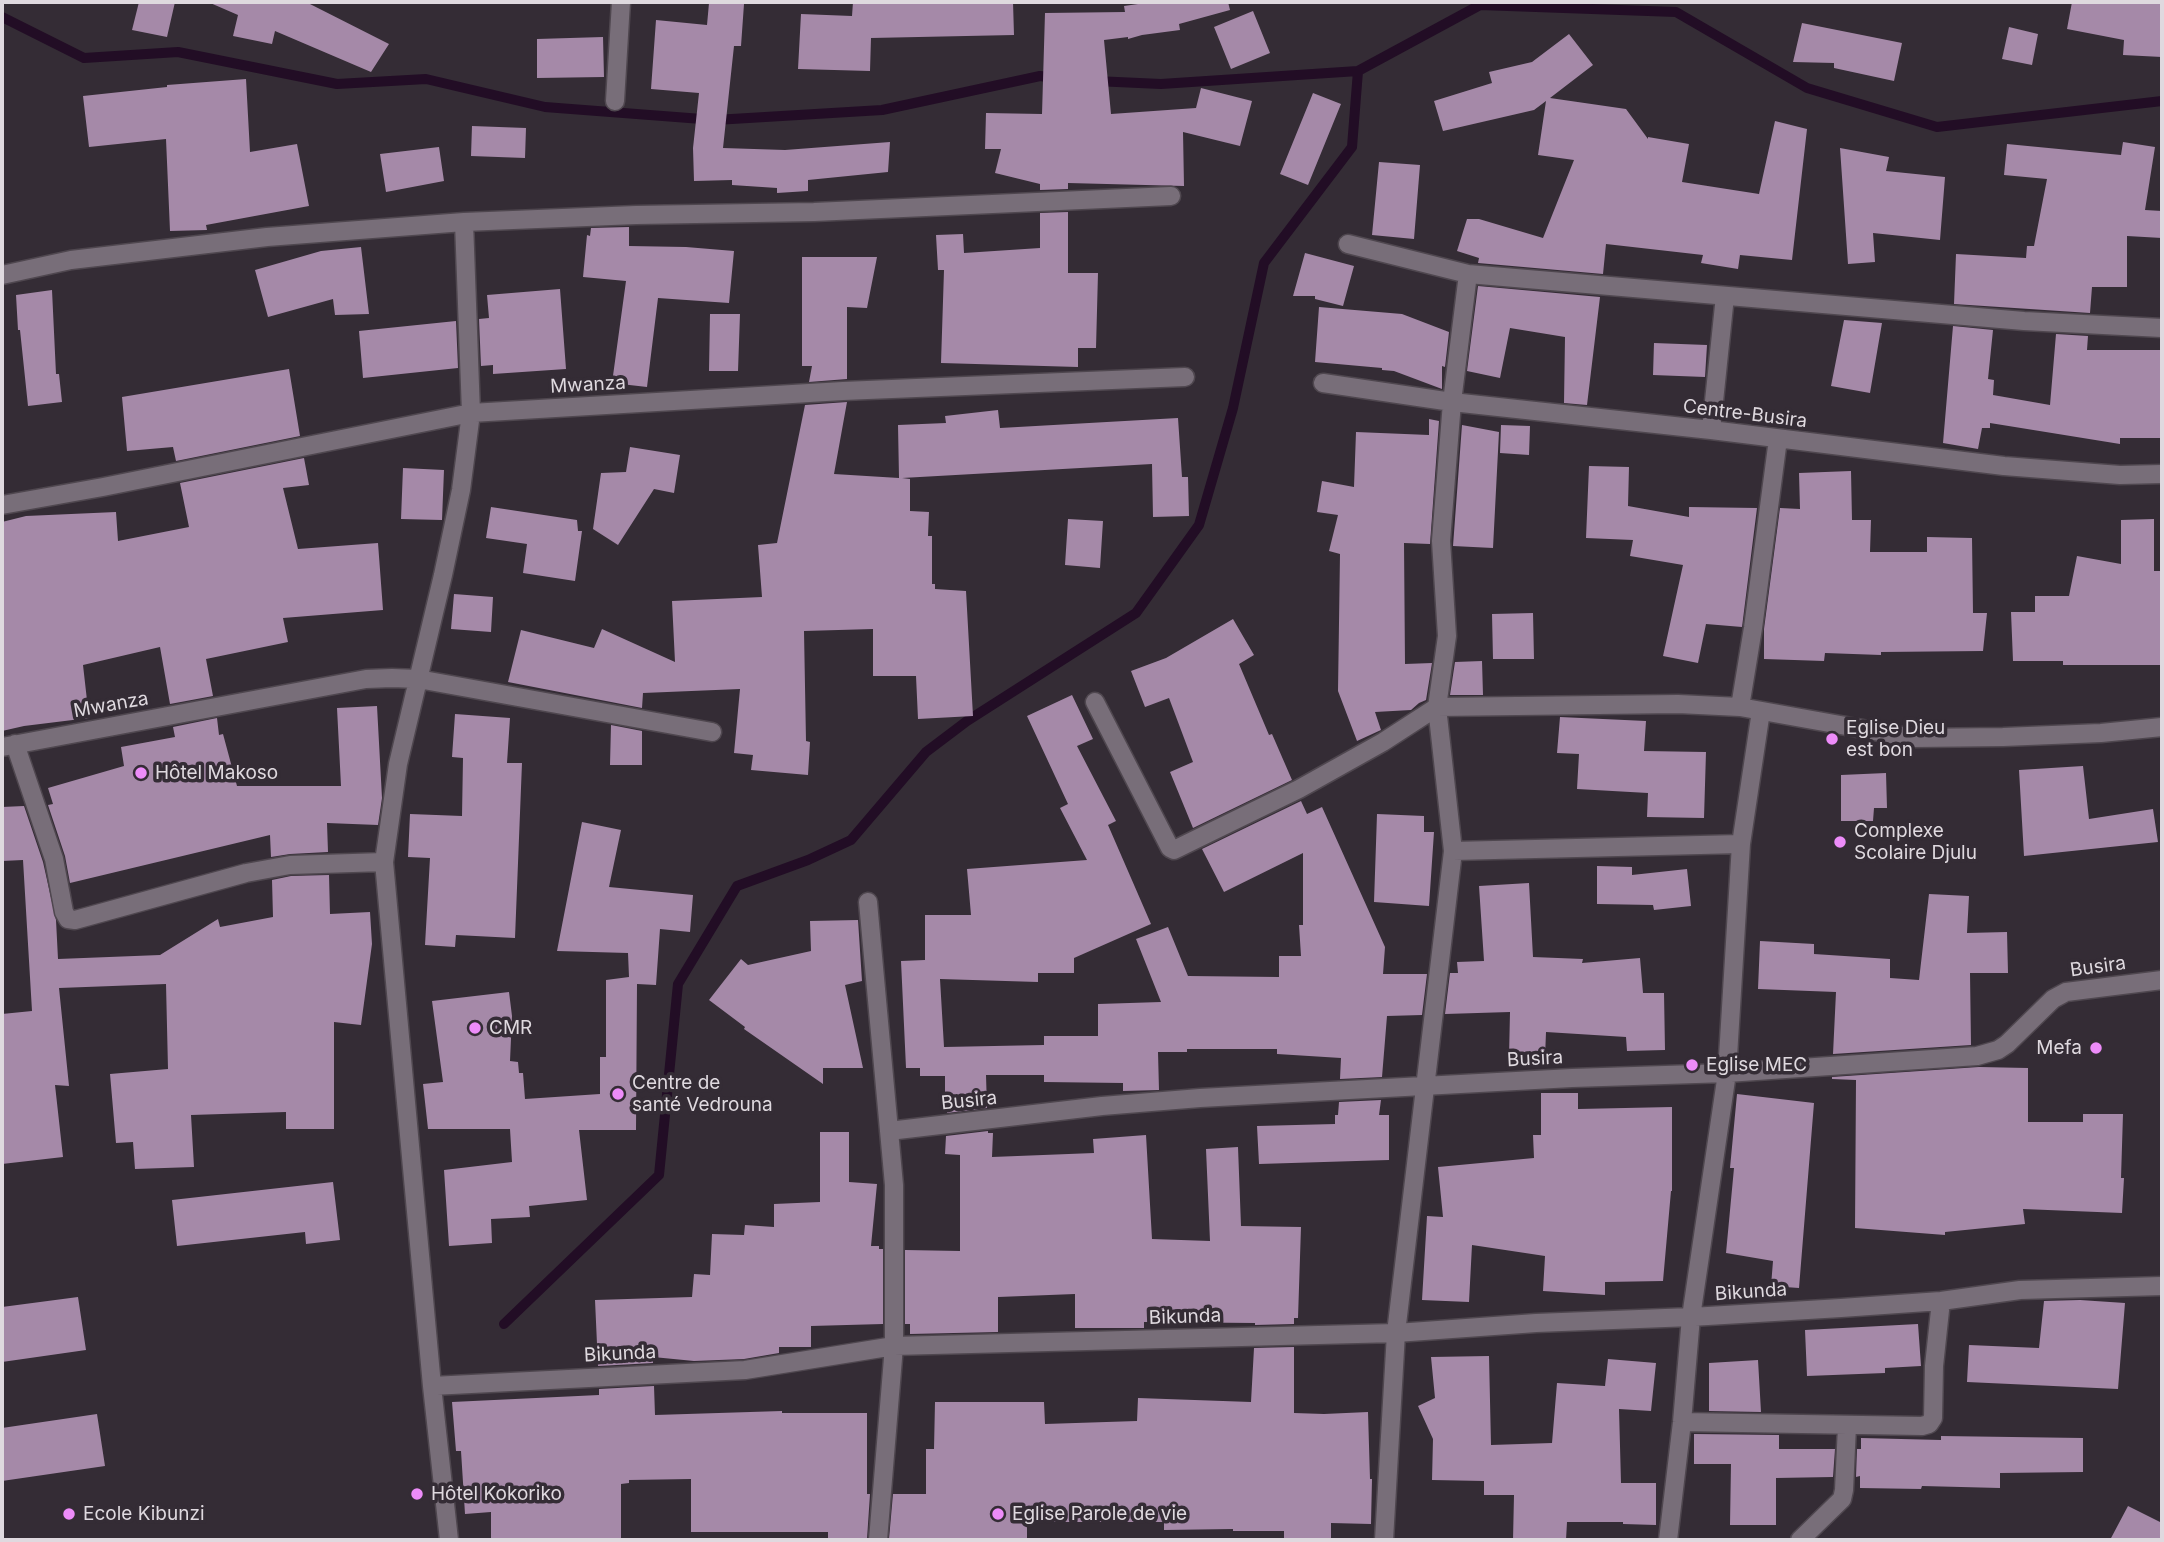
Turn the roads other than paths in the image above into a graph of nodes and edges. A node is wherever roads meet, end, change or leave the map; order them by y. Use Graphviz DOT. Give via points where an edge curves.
graph roads {
  1 [pos="621,2"];
  2 [pos="615,101"];
  3 [pos="1171,197"];
  4 [pos="464,222"];
  5 [pos="1348,244"];
  6 [pos="1468,274"];
  7 [pos="2,275"];
  8 [pos="1725,296"];
  9 [pos="2162,328"];
  10 [pos="1185,377"];
  11 [pos="1323,383"];
  12 [pos="1452,402"];
  13 [pos="471,413"];
  14 [pos="1711,430"];
  15 [pos="1778,439"];
  16 [pos="2162,474"];
  17 [pos="2,505"];
  18 [pos="418,680"];
  19 [pos="1095,702"];
  20 [pos="1437,707"];
  21 [pos="1740,707"];
  22 [pos="1761,711"];
  23 [pos="2162,727"];
  24 [pos="712,732"];
  25 [pos="8,746"];
  26 [pos="1741,844"];
  27 [pos="1453,852"];
  28 [pos="384,862"];
  29 [pos="868,902"];
  30 [pos="2162,980"];
  31 [pos="1727,1073"];
  32 [pos="1426,1087"];
  33 [pos="889,1131"];
  34 [pos="2162,1286"];
  35 [pos="1941,1301"];
  36 [pos="1691,1317"];
  37 [pos="1396,1333"];
  38 [pos="894,1346"];
  39 [pos="432,1386"];
  40 [pos="1682,1422"];
  41 [pos="1847,1426"];
  42 [pos="449,1540"];
  43 [pos="878,1540"];
  44 [pos="1384,1540"];
  45 [pos="1668,1540"];
  46 [pos="1800,1540"];
  1 -- 2 [label="street"];
  3 -- 4 [label="street"];
  4 -- 7 [label="street" via="240,240 71,260"];
  4 -- 13 [label="street"];
  5 -- 6 [label="street"];
  6 -- 8 [label="street"];
  6 -- 12 [label="street"];
  8 -- 9 [label="street"];
  8 -- 14 [label="street"];
  10 -- 13 [label="street, Mwanza"];
  11 -- 12 [label="street, Centre-Busira"];
  12 -- 14 [label="street, Centre-Busira"];
  12 -- 20 [label="street" via="1441,541 1447,636"];
  13 -- 17 [label="street, Mwanza"];
  13 -- 18 [label="street" via="461,490"];
  14 -- 15 [label="street, Centre-Busira"];
  15 -- 16 [label="street, Centre-Busira" via="2004,466"];
  15 -- 21 [label="street"];
  18 -- 24 [label="street, Mwanza"];
  18 -- 25 [label="street, Mwanza" via="366,680"];
  18 -- 28 [label="street" via="398,764"];
  19 -- 20 [label="street" via="1174,850 1299,789"];
  20 -- 21 [label="street"];
  20 -- 27 [label="street"];
  21 -- 22 [label="street"];
  22 -- 23 [label="street" via="1913,738"];
  22 -- 26 [label="street"];
  25 -- 28 [label="street, Mwanza" via="54,859 68,919 290,865"];
  26 -- 27 [label="street"];
  26 -- 31 [label="street"];
  27 -- 32 [label="street"];
  28 -- 39 [label="street"];
  29 -- 33 [label="street"];
  30 -- 31 [label="street, Busira" via="2066,992 2007,1044 1977,1056"];
  31 -- 32 [label="street, Busira"];
  31 -- 36 [label="street"];
  32 -- 33 [label="street, Busira" via="1102,1106"];
  32 -- 37 [label="street"];
  33 -- 38 [label="street" via="894,1185"];
  34 -- 35 [label="street, Bikunda" via="2020,1290"];
  35 -- 36 [label="street, Bikunda"];
  35 -- 41 [label="street" via="1929,1424"];
  36 -- 37 [label="street, Bikunda"];
  36 -- 40 [label="street"];
  37 -- 38 [label="street, Bikunda"];
  37 -- 44 [label="street"];
  38 -- 39 [label="street, Bikunda" via="745,1370"];
  38 -- 43 [label="street"];
  39 -- 42 [label="street"];
  40 -- 41 [label="street"];
  40 -- 45 [label="street"];
  41 -- 46 [label="street" via="1842,1499"];
}
